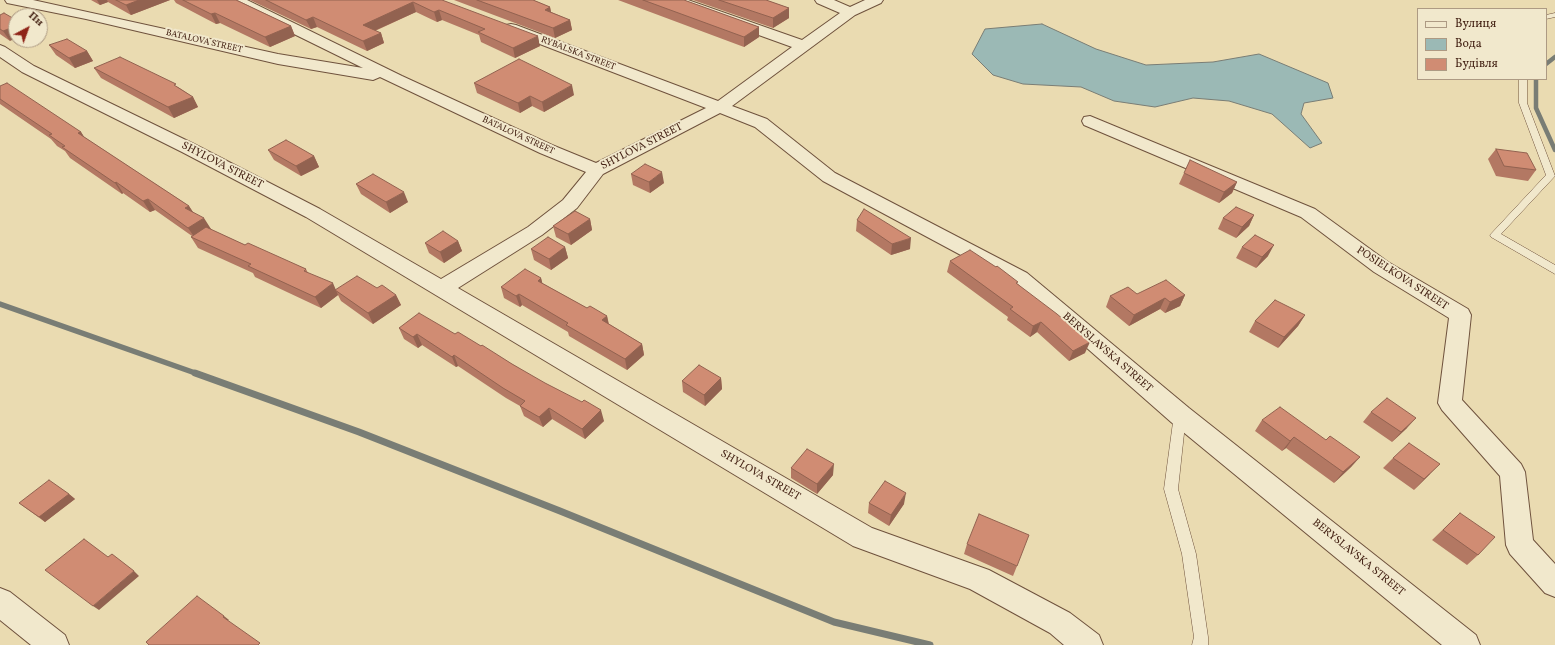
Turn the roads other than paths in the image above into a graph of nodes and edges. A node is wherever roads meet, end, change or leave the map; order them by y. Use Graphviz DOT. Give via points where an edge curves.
graph roads {
  1 [pos="12,0"];
  2 [pos="236,0"];
  3 [pos="675,0"];
  4 [pos="822,0"];
  5 [pos="876,0"];
  6 [pos="850,12"];
  7 [pos="500,24"];
  8 [pos="803,46"];
  9 [pos="0,50"];
  10 [pos="396,79"];
  11 [pos="1523,80"];
  12 [pos="720,107"];
  13 [pos="1090,121"];
  14 [pos="597,170"];
  15 [pos="1555,270"];
  16 [pos="441,289"];
  17 [pos="1180,415"];
  18 [pos="1555,584"];
  19 [pos="0,602"];
  20 [pos="54,645"];
  21 [pos="1088,645"];
  22 [pos="1200,645"];
  23 [pos="1465,645"];
  1 -- 10 [label="street, BATALOVA STREET" via="94,16 278,59"];
  2 -- 10 [label="street, BATALOVA STREET"];
  3 -- 8 [label="street"];
  4 -- 6 [label="street"];
  5 -- 6 [label="street, SHYLOVA STREET"];
  6 -- 8 [label="street, SHYLOVA STREET"];
  7 -- 12 [label="street, RYBALSKA STREET"];
  8 -- 12 [label="street, SHYLOVA STREET"];
  9 -- 16 [label="street, SHYLOVA STREET" via="28,69 313,213"];
  10 -- 14 [label="street, BATALOVA STREET"];
  11 -- 15 [label="lane" via="1524,103 1551,175 1495,236"];
  12 -- 14 [label="street, SHYLOVA STREET"];
  12 -- 17 [label="street, BERYSLAVSKA STREET" via="761,123 829,177 1020,278"];
  13 -- 18 [label="street, POSIELKOVA STREET" via="1308,214 1381,267 1460,315 1450,403 1512,472 1520,545"];
  14 -- 16 [label="street, SHYLOVA STREET" via="570,204 541,227"];
  16 -- 21 [label="street, SHYLOVA STREET" via="863,537 979,579 1060,622"];
  17 -- 22 [label="lane" via="1171,489 1189,554"];
  17 -- 23 [label="street, BERYSLAVSKA STREET"];
  19 -- 20 [label="street"];
}
